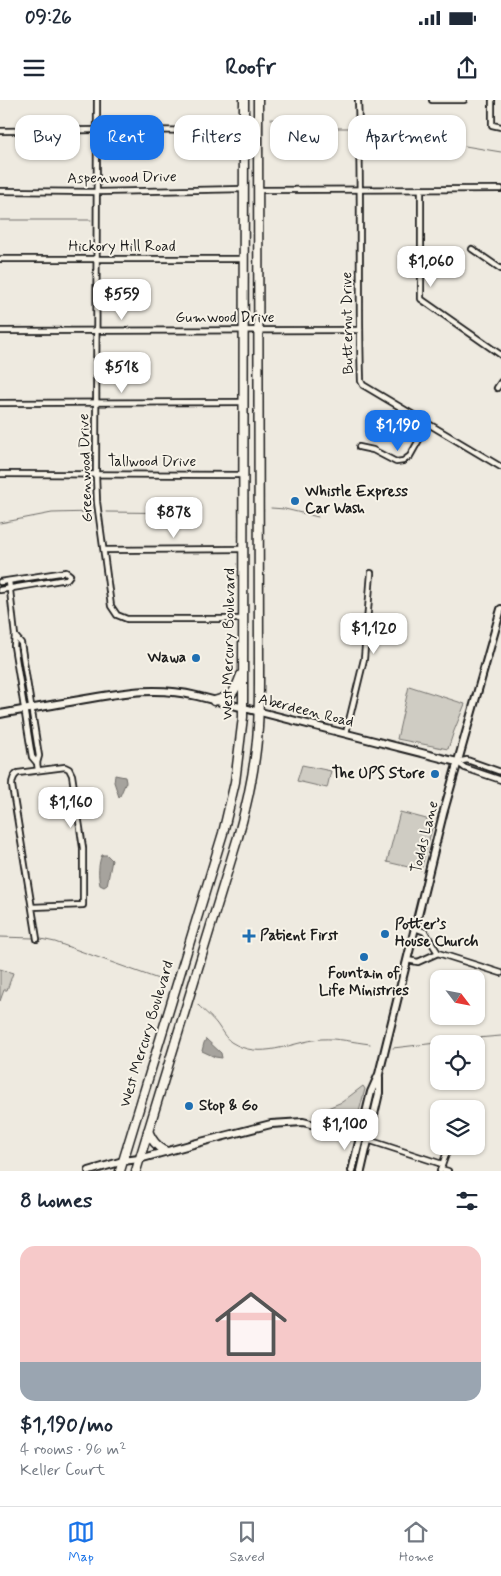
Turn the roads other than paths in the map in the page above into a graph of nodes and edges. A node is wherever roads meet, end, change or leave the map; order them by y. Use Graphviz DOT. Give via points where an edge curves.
graph roads {
  1 [pos="97,100"];
  2 [pos="244,100"];
  3 [pos="258,100"];
  4 [pos="358,100"];
  5 [pos="432,100"];
  6 [pos="464,100"];
  7 [pos="492,100"];
  8 [pos="97,115"];
  9 [pos="244,115"];
  10 [pos="501,127"];
  11 [pos="90,130"];
  12 [pos="0,131"];
  13 [pos="97,160"];
  14 [pos="244,160"];
  15 [pos="244,189"];
  16 [pos="421,189"];
  17 [pos="501,189"];
  18 [pos="258,190"];
  19 [pos="360,190"];
  20 [pos="0,191"];
  21 [pos="97,192"];
  22 [pos="472,249"];
  23 [pos="0,259"];
  24 [pos="244,259"];
  25 [pos="97,260"];
  26 [pos="501,269"];
  27 [pos="244,330"];
  28 [pos="258,330"];
  29 [pos="360,330"];
  30 [pos="0,331"];
  31 [pos="97,331"];
  32 [pos="501,355"];
  33 [pos="501,382"];
  34 [pos="498,388"];
  35 [pos="244,402"];
  36 [pos="0,403"];
  37 [pos="96,404"];
  38 [pos="428,424"];
  39 [pos="359,447"];
  40 [pos="501,467"];
  41 [pos="0,474"];
  42 [pos="96,474"];
  43 [pos="244,475"];
  44 [pos="244,549"];
  45 [pos="104,550"];
  46 [pos="371,573"];
  47 [pos="8,581"];
  48 [pos="0,582"];
  49 [pos="10,589"];
  50 [pos="0,590"];
  51 [pos="501,609"];
  52 [pos="244,619"];
  53 [pos="15,636"];
  54 [pos="243,669"];
  55 [pos="214,700"];
  56 [pos="32,708"];
  57 [pos="243,708"];
  58 [pos="24,710"];
  59 [pos="258,712"];
  60 [pos="0,714"];
  61 [pos="346,734"];
  62 [pos="457,762"];
  63 [pos="37,763"];
  64 [pos="38,770"];
  65 [pos="501,772"];
  66 [pos="501,780"];
  67 [pos="32,906"];
  68 [pos="416,928"];
  69 [pos="37,939"];
  70 [pos="438,953"];
  71 [pos="407,960"];
  72 [pos="501,973"];
  73 [pos="379,1074"];
  74 [pos="148,1131"];
  75 [pos="360,1137"];
  76 [pos="368,1140"];
  77 [pos="165,1151"];
  78 [pos="446,1155"];
  79 [pos="139,1159"];
  80 [pos="123,1161"];
  81 [pos="441,1168"];
  82 [pos="89,1171"];
  83 [pos="120,1171"];
  84 [pos="136,1171"];
  85 [pos="352,1171"];
  86 [pos="361,1171"];
  87 [pos="448,1171"];
  1 -- 8 [label="street, Greenwood Drive"];
  2 -- 9 [label="highway, West Mercury Boulevard"];
  3 -- 18 [label="highway, West Mercury Boulevard"];
  4 -- 19 [label="street, Butternut Drive"];
  5 -- 6 [label="street"];
  7 -- 10 [label="street" via="492,125"];
  11 -- 12 [label="street"];
  13 -- 21 [label="street, Greenwood Drive"];
  14 -- 15 [label="highway, West Mercury Boulevard"];
  15 -- 21 [label="street, Aspenwood Drive"];
  15 -- 24 [label="highway, West Mercury Boulevard"];
  16 -- 17 [label="street"];
  16 -- 19 [label="street"];
  16 -- 32 [label="street" via="421,299"];
  18 -- 19 [label="street"];
  18 -- 28 [label="highway, West Mercury Boulevard"];
  19 -- 29 [label="street, Butternut Drive"];
  20 -- 21 [label="street, Aspenwood Drive"];
  21 -- 25 [label="street, Greenwood Drive"];
  22 -- 26 [label="street"];
  23 -- 25 [label="street, Hickory Hill Road"];
  24 -- 25 [label="street, Hickory Hill Road"];
  24 -- 27 [label="highway, West Mercury Boulevard"];
  25 -- 31 [label="street, Greenwood Drive"];
  27 -- 28 [label="street, Gumwood Drive"];
  27 -- 31 [label="street, Gumwood Drive"];
  27 -- 35 [label="highway, West Mercury Boulevard"];
  28 -- 29 [label="street, Gumwood Drive"];
  28 -- 59 [label="highway, West Mercury Boulevard"];
  29 -- 38 [label="street, Butternut Drive" via="363,386"];
  30 -- 31 [label="street, Gumwood Drive"];
  31 -- 37 [label="street, Greenwood Drive"];
  33 -- 34 [label="street"];
  35 -- 37 [label="street"];
  35 -- 43 [label="highway, West Mercury Boulevard"];
  36 -- 37 [label="street"];
  37 -- 42 [label="street, Greenwood Drive"];
  38 -- 39 [label="street" via="410,456 403,461 396,462"];
  38 -- 40 [label="street, Butternut Drive"];
  41 -- 42 [label="street, Tallwood Drive"];
  42 -- 43 [label="street, Tallwood Drive"];
  42 -- 45 [label="street, Greenwood Drive"];
  43 -- 44 [label="highway, West Mercury Boulevard"];
  44 -- 45 [label="street"];
  44 -- 52 [label="highway, West Mercury Boulevard"];
  45 -- 52 [label="street, Greenwood Drive" via="111,606 120,617"];
  46 -- 61 [label="street" via="364,659"];
  47 -- 48 [label="street"];
  47 -- 49 [label="street"];
  47 -- 49 [label="street" via="66,572 70,575 67,579"];
  49 -- 50 [label="street"];
  49 -- 53 [label="street"];
  51 -- 62 [label="main road, Todds Lane"];
  52 -- 54 [label="highway, West Mercury Boulevard"];
  53 -- 56 [label="street" via="21,643"];
  53 -- 58 [label="street"];
  54 -- 55 [label="highway" via="233,694"];
  54 -- 57 [label="highway, West Mercury Boulevard"];
  55 -- 56 [label="main road, Aberdeen Road" via="146,690"];
  55 -- 57 [label="main road, Aberdeen Road"];
  56 -- 58 [label="main road, Aberdeen Road"];
  56 -- 63 [label="street" via="39,756"];
  57 -- 59 [label="main road, Aberdeen Road"];
  57 -- 80 [label="highway, West Mercury Boulevard" via="238,767 225,828"];
  58 -- 60 [label="main road, Aberdeen Road"];
  58 -- 63 [label="street" via="32,757"];
  59 -- 61 [label="main road, Aberdeen Road"];
  59 -- 74 [label="highway, West Mercury Boulevard" via="254,766 243,818"];
  61 -- 62 [label="main road, Aberdeen Road"];
  62 -- 65 [label="street" via="468,760"];
  62 -- 66 [label="street"];
  62 -- 68 [label="main road, Todds Lane"];
  63 -- 64 [label="street"];
  64 -- 67 [label="street" via="17,774 12,782"];
  64 -- 67 [label="street" via="65,766 71,773 82,836 84,905"];
  67 -- 69 [label="street"];
  68 -- 70 [label="street" via="425,932"];
  68 -- 71 [label="main road, Todds Lane"];
  70 -- 71 [label="street" via="418,962"];
  70 -- 72 [label="street"];
  71 -- 73 [label="main road, Todds Lane"];
  73 -- 75 [label="main road, Todds Lane"];
  73 -- 76 [label="main road, Todds Lane" via="379,1093"];
  74 -- 77 [label="highway" via="151,1140"];
  74 -- 79 [label="highway, West Mercury Boulevard"];
  75 -- 76 [label="main road"];
  75 -- 77 [label="main road" via="294,1122 257,1127"];
  75 -- 85 [label="main road, Todds Lane"];
  76 -- 81 [label="street"];
  76 -- 86 [label="main road, Todds Lane"];
  77 -- 79 [label="main road"];
  78 -- 81 [label="street"];
  79 -- 80 [label="main road"];
  79 -- 83 [label="main road"];
  79 -- 84 [label="highway, West Mercury Boulevard"];
  80 -- 82 [label="main road"];
  80 -- 83 [label="highway, West Mercury Boulevard"];
  81 -- 87 [label="street"];
}
